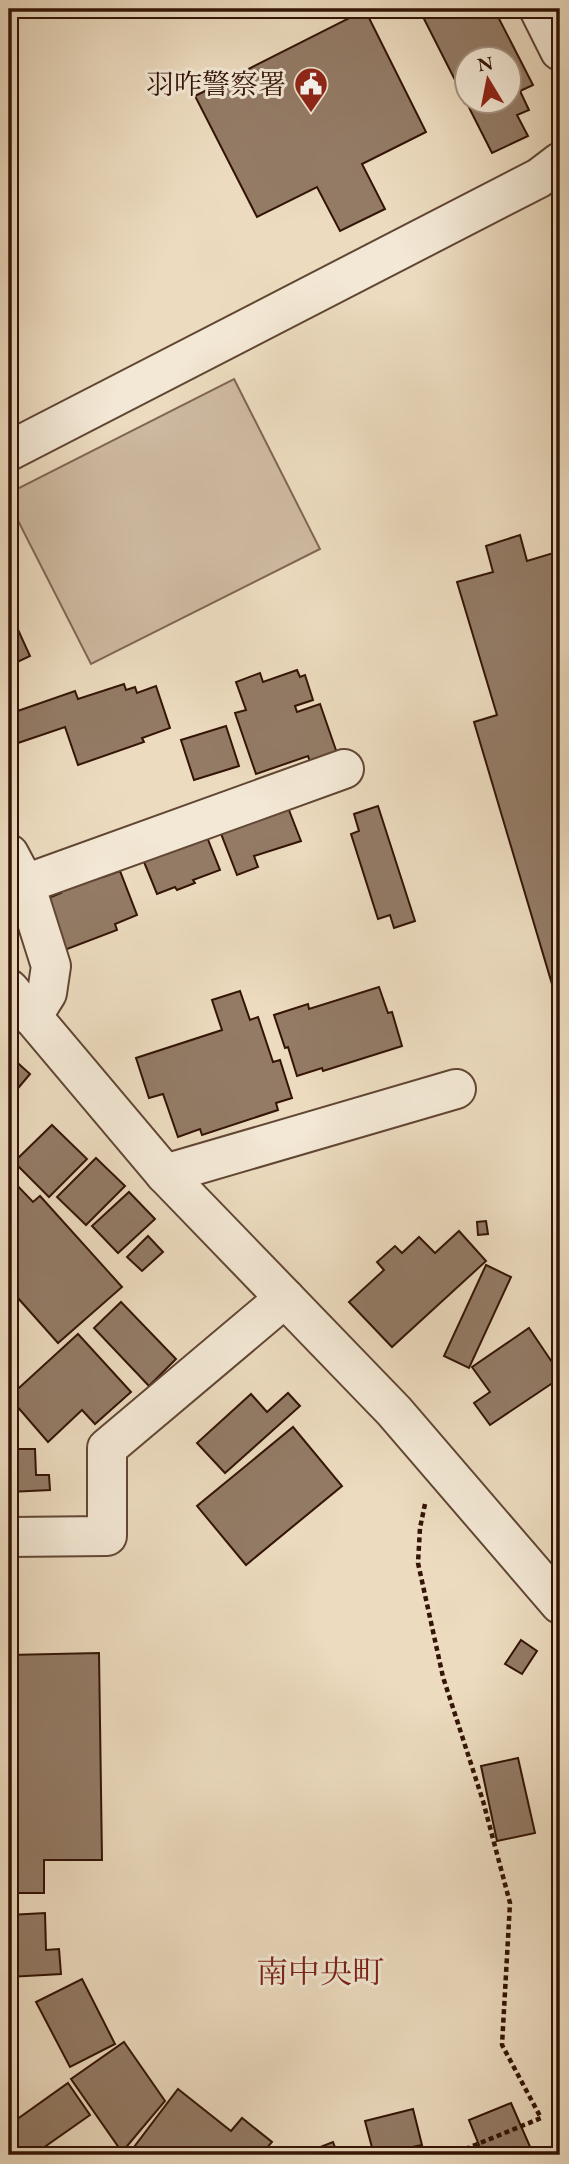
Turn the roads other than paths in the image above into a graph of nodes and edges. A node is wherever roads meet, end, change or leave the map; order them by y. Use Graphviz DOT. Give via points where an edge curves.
graph roads {
  1 [pos="538,9"];
  2 [pos="560,51"];
  3 [pos="553,169"];
  4 [pos="9,452"];
  5 [pos="344,769"];
  6 [pos="17,869"];
  7 [pos="16,1006"];
  8 [pos="456,1089"];
  9 [pos="165,1174"];
  10 [pos="285,1298"];
  11 [pos="9,1537"];
  12 [pos="560,1604"];
  1 -- 2 [label="street"];
  3 -- 4 [label="street"];
  5 -- 6 [label="street"];
  6 -- 7 [label="street" via="51,965 47,993"];
  7 -- 9 [label="street"];
  8 -- 9 [label="street"];
  9 -- 10 [label="street"];
  10 -- 11 [label="street" via="107,1448 107,1536"];
  10 -- 12 [label="street" via="394,1411"];
}
